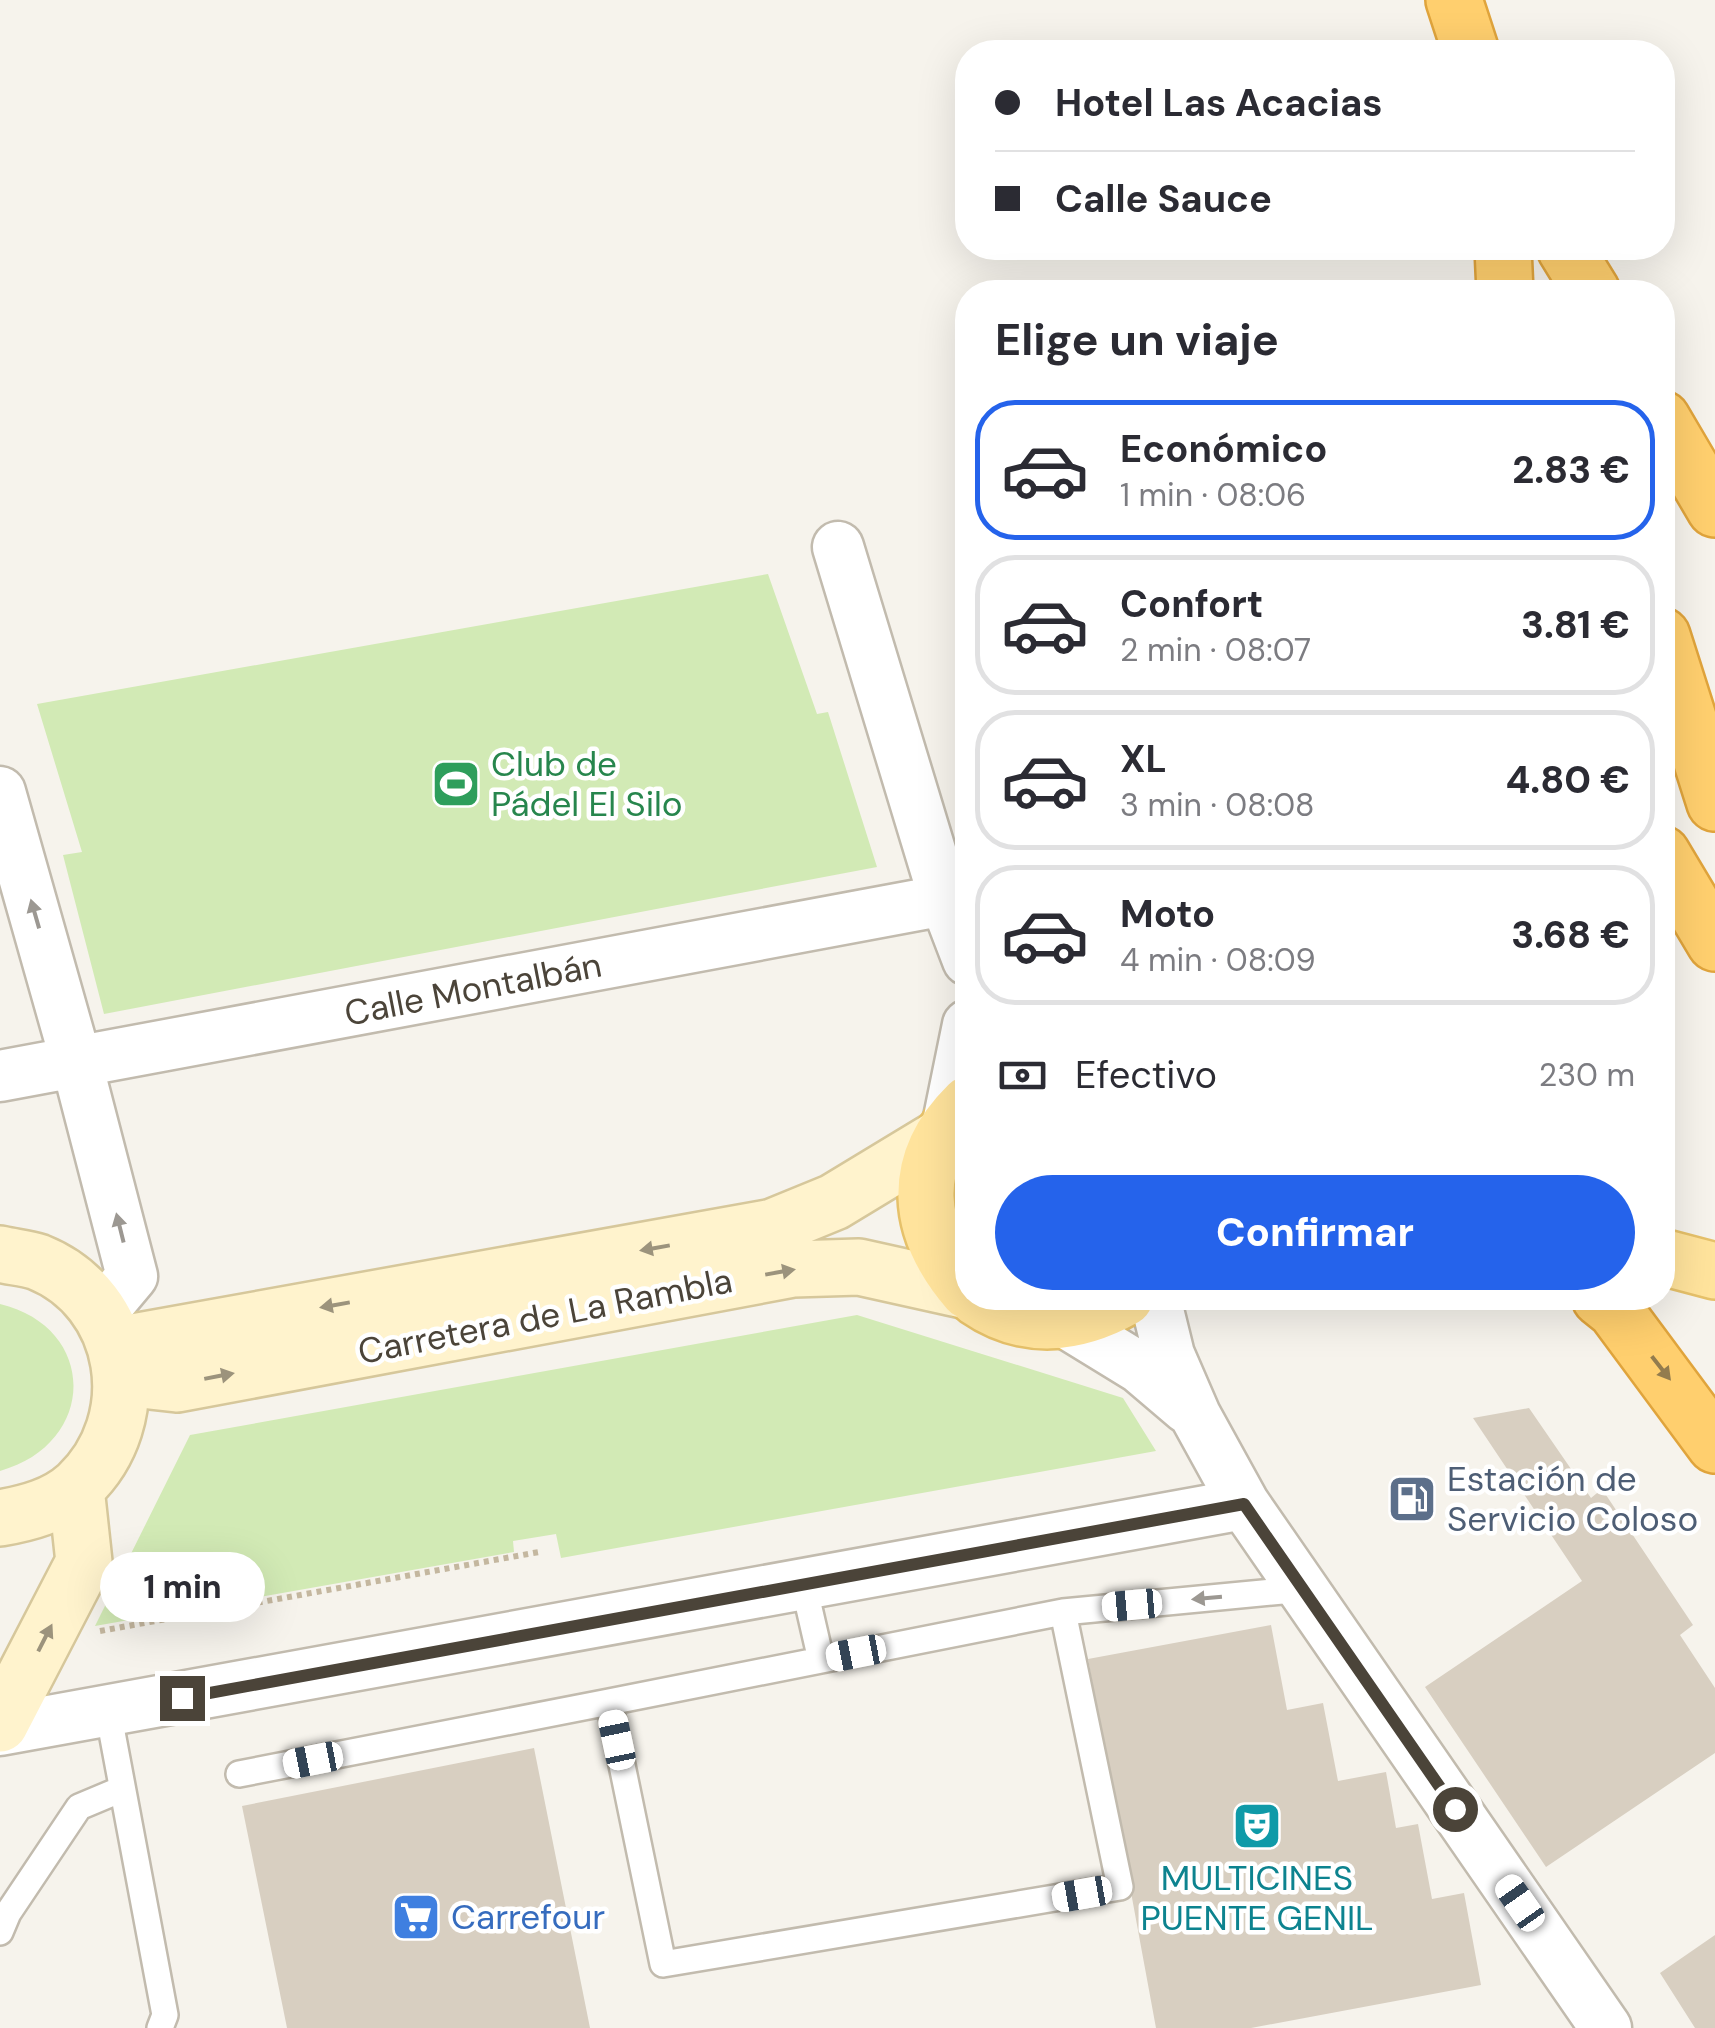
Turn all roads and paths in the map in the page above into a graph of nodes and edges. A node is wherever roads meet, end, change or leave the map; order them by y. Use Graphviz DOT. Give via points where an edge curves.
graph roads {
  1 [pos="1454,0"];
  2 [pos="1467,40"];
  3 [pos="1675,442"];
  4 [pos="1715,509"];
  5 [pos="838,546"];
  6 [pos="1675,677"];
  7 [pos="0,792"];
  8 [pos="1715,803"];
  9 [pos="1675,876"];
  10 [pos="945,900"];
  11 [pos="955,926"];
  12 [pos="1715,943"];
  13 [pos="78,1064"];
  14 [pos="0,1076"];
  15 [pos="951,1122"];
  16 [pos="0,1254"];
  17 [pos="1675,1260"];
  18 [pos="1715,1271"];
  19 [pos="955,1276"];
  20 [pos="955,1288"];
  21 [pos="999,1310"];
  22 [pos="1102,1310"];
  23 [pos="1158,1310"];
  24 [pos="1616,1310"];
  25 [pos="1065,1322"];
  26 [pos="113,1345"];
  27 [pos="1195,1415"];
  28 [pos="1715,1445"];
  29 [pos="76,1488"];
  30 [pos="1244,1504"];
  31 [pos="0,1518"];
  32 [pos="538,1552"];
  33 [pos="804,1586"];
  34 [pos="1304,1589"];
  35 [pos="1063,1612"];
  36 [pos="93,1633"];
  37 [pos="822,1660"];
  38 [pos="609,1702"];
  39 [pos="108,1711"];
  40 [pos="0,1727"];
  41 [pos="239,1774"];
  42 [pos="122,1789"];
  43 [pos="0,1932"];
  44 [pos="160,2028"];
  45 [pos="1606,2028"];
  1 -- 2 [label="highway"];
  3 -- 4 [label="highway"];
  5 -- 10 [label="street"];
  6 -- 8 [label="highway"];
  13 -- 7 [label="street, one-way"];
  9 -- 12 [label="highway"];
  10 -- 11 [label="street"];
  10 -- 13 [label="street, Calle Montalbán"];
  13 -- 14 [label="street, Calle Montalbán"];
  26 -- 13 [label="street, one-way" via="132,1276"];
  15 -- 19 [label="main road" via="926,1179 927,1220"];
  15 -- 26 [label="street, Carretera de La Rambla, one-way" via="834,1202 774,1226"];
  16 -- 26 [label="street" via="38,1262 73,1283"];
  17 -- 18 [label="main road"];
  26 -- 20 [label="street, Carretera de La Rambla, one-way" via="177,1384 793,1270 859,1267"];
  21 -- 25 [label="main road"];
  22 -- 25 [label="main road"];
  23 -- 27 [label="street"];
  24 -- 28 [label="highway, one-way"];
  25 -- 27 [label="street" via="1140,1368"];
  26 -- 29 [label="street" via="119,1419 103,1457"];
  27 -- 30 [label="street"];
  29 -- 31 [label="street" via="37,1511"];
  40 -- 29 [label="street, one-way" via="84,1562"];
  30 -- 33 [label="street"];
  30 -- 34 [label="street"];
  32 -- 36 [label="path"];
  33 -- 37 [label="lane"];
  33 -- 39 [label="street"];
  34 -- 35 [label="lane, one-way"];
  34 -- 45 [label="street"];
  35 -- 37 [label="lane"];
  35 -- 38 [label="lane" via="1120,1887 663,1964"];
  37 -- 38 [label="lane"];
  38 -- 41 [label="lane"];
  39 -- 40 [label="street"];
  39 -- 42 [label="lane"];
  42 -- 43 [label="lane" via="79,1807"];
  42 -- 44 [label="lane" via="165,2015"];
}
